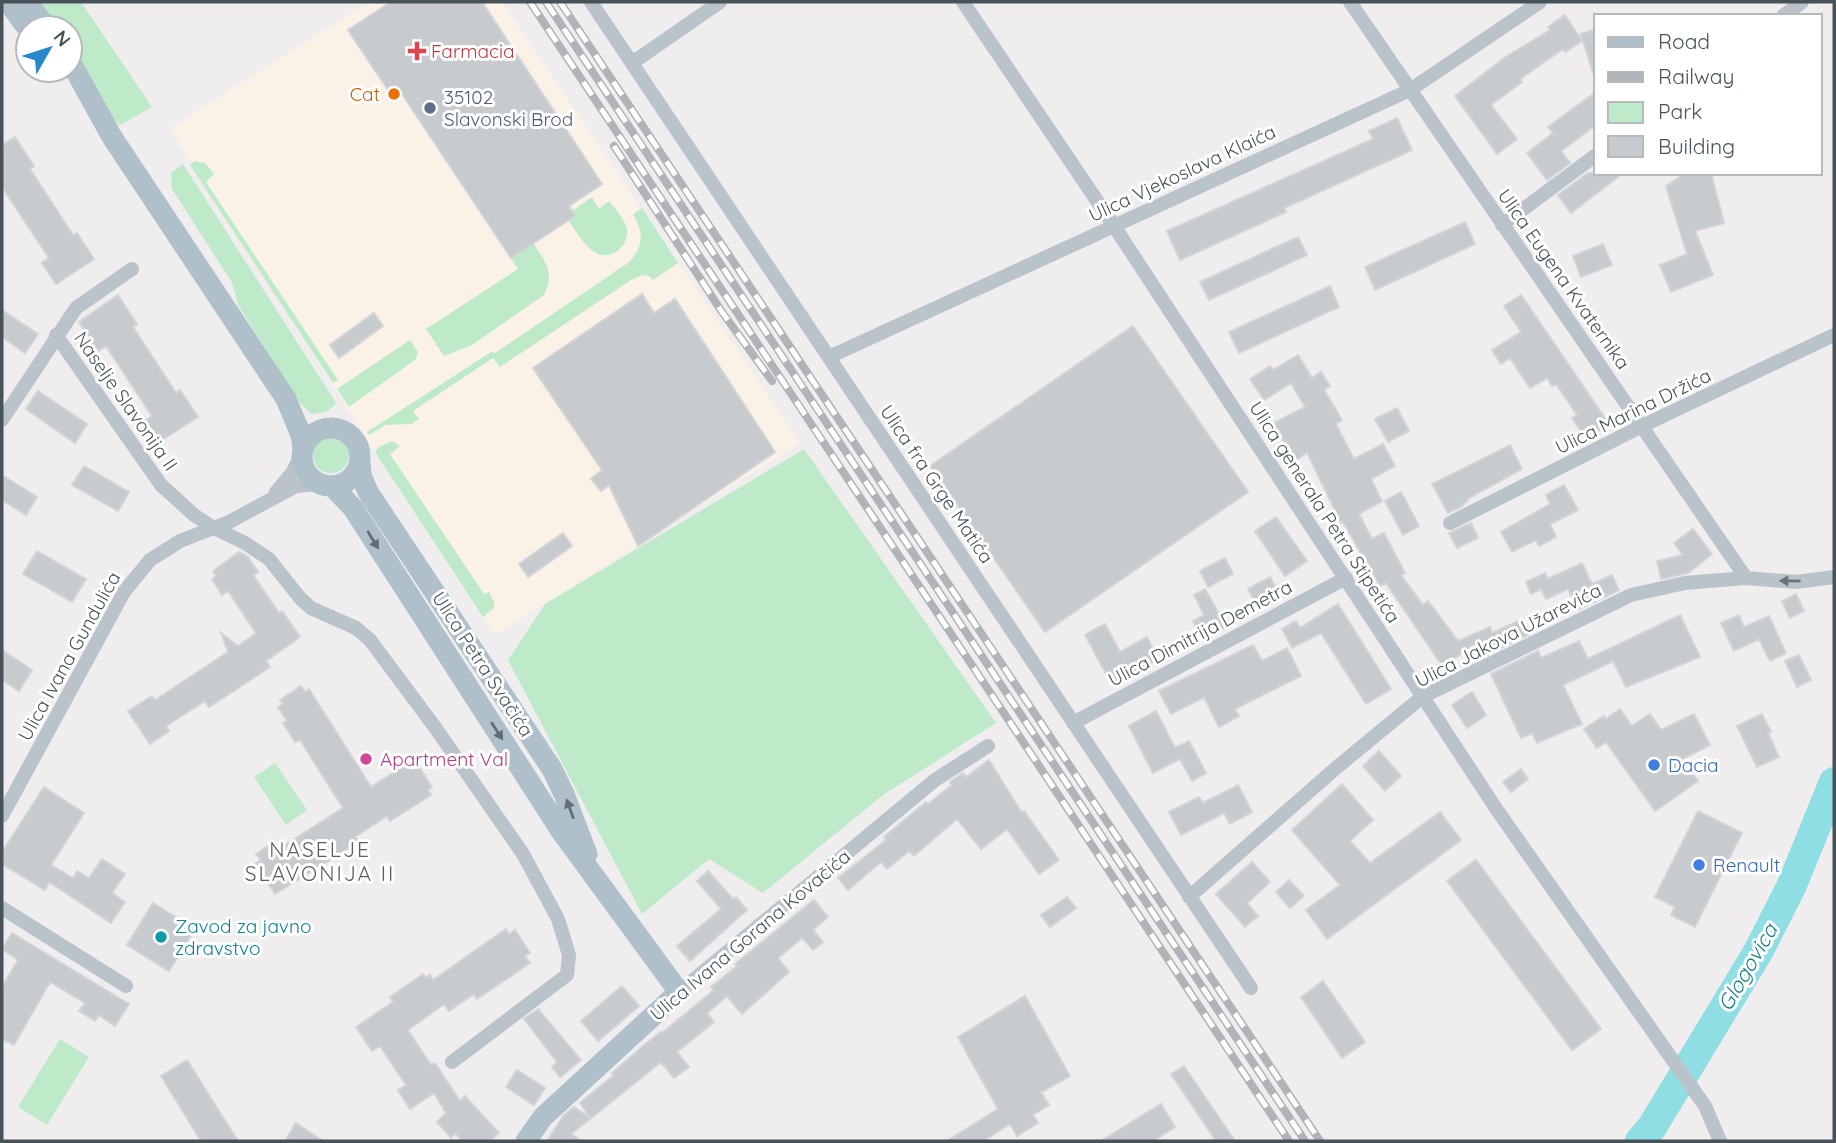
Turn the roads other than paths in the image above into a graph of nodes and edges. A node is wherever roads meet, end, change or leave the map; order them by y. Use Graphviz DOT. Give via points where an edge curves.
graph roads {
  1 [pos="591,2"];
  2 [pos="720,2"];
  3 [pos="963,2"];
  4 [pos="1350,2"];
  5 [pos="1540,2"];
  6 [pos="1802,2"];
  7 [pos="1786,14"];
  8 [pos="632,63"];
  9 [pos="69,84"];
  10 [pos="83,84"];
  11 [pos="1410,90"];
  12 [pos="112,137"];
  13 [pos="1594,156"];
  14 [pos="1502,225"];
  15 [pos="1114,226"];
  16 [pos="132,269"];
  17 [pos="56,335"];
  18 [pos="1834,335"];
  19 [pos="829,357"];
  20 [pos="286,399"];
  21 [pos="2,420"];
  22 [pos="1643,426"];
  23 [pos="328,428"];
  24 [pos="302,452"];
  25 [pos="360,462"];
  26 [pos="325,485"];
  27 [pos="267,500"];
  28 [pos="1450,523"];
  29 [pos="214,528"];
  30 [pos="1834,577"];
  31 [pos="1346,578"];
  32 [pos="1745,578"];
  33 [pos="1422,697"];
  34 [pos="1073,723"];
  35 [pos="988,746"];
  36 [pos="2,816"];
  37 [pos="594,873"];
  38 [pos="1189,897"];
  39 [pos="2,908"];
  40 [pos="126,986"];
  41 [pos="1251,988"];
  42 [pos="680,992"];
  43 [pos="452,1062"];
  44 [pos="527,1141"];
  45 [pos="1720,1141"];
  1 -- 8 [label="street, Ulica fra Grge Matića"];
  2 -- 8 [label="street"];
  3 -- 15 [label="street, Ulica generala Petra Stipetića"];
  4 -- 11 [label="street, Ulica Eugena Kvaternika"];
  5 -- 11 [label="street, Ulica Vjekoslava Klaića"];
  6 -- 7 [label="street"];
  8 -- 19 [label="street, Ulica fra Grge Matića"];
  9 -- 12 [label="main road"];
  10 -- 12 [label="main road"];
  11 -- 14 [label="street, Ulica Eugena Kvaternika"];
  11 -- 15 [label="street, Ulica Vjekoslava Klaića"];
  12 -- 20 [label="main road"];
  13 -- 14 [label="street"];
  14 -- 22 [label="street, Ulica Eugena Kvaternika"];
  15 -- 19 [label="street, Ulica Vjekoslava Klaića"];
  15 -- 31 [label="street, Ulica generala Petra Stipetića"];
  16 -- 17 [label="street" via="76,308"];
  17 -- 21 [label="street"];
  17 -- 29 [label="street, Naselje Slavonija II" via="161,485"];
  18 -- 22 [label="street, Ulica Marina Držića"];
  19 -- 34 [label="street, Ulica fra Grge Matića"];
  20 -- 23 [label="main road" via="307,418"];
  20 -- 24 [label="main road" via="298,425"];
  22 -- 28 [label="street, Ulica Marina Držića"];
  22 -- 32 [label="street, Ulica Eugena Kvaternika"];
  23 -- 24 [label="main road" via="312,434"];
  23 -- 25 [label="main road" via="352,437"];
  24 -- 26 [label="main road" via="306,472"];
  24 -- 27 [label="street" via="288,480"];
  25 -- 26 [label="main road" via="342,485"];
  37 -- 25 [label="main road, Ulica Petra Svačića, one-way" via="552,769 369,492"];
  26 -- 27 [label="street" via="296,486"];
  26 -- 37 [label="main road, Ulica Petra Svačića, one-way" via="352,508 561,831"];
  27 -- 29 [label="street, Ulica Ivana Gundulića"];
  29 -- 36 [label="street, Ulica Ivana Gundulića" via="163,551 124,592"];
  29 -- 43 [label="street, Naselje Slavonija II" via="269,559 311,608 356,628 370,640 497,815 558,919 569,955 567,975"];
  30 -- 32 [label="street, Ulica Jakova Užarevića, one-way" via="1796,582"];
  31 -- 33 [label="street, Ulica generala Petra Stipetića"];
  31 -- 34 [label="street, Ulica Dimitrija Demetra"];
  32 -- 33 [label="street, Ulica Jakova Užarevića" via="1685,583 1631,595"];
  33 -- 38 [label="street, Ulica Jakova Užarevića"];
  33 -- 45 [label="street, Ulica generala Petra Stipetića" via="1705,1106"];
  34 -- 38 [label="street, Ulica fra Grge Matića"];
  35 -- 42 [label="street, Ulica Ivana Gorana Kovačića" via="935,780"];
  37 -- 42 [label="main road, Ulica Petra Svačića"];
  38 -- 41 [label="street, Ulica fra Grge Matića"];
  39 -- 40 [label="street"];
  42 -- 44 [label="main road, Ulica Ivana Gorana Kovačića" via="543,1117"];
}
